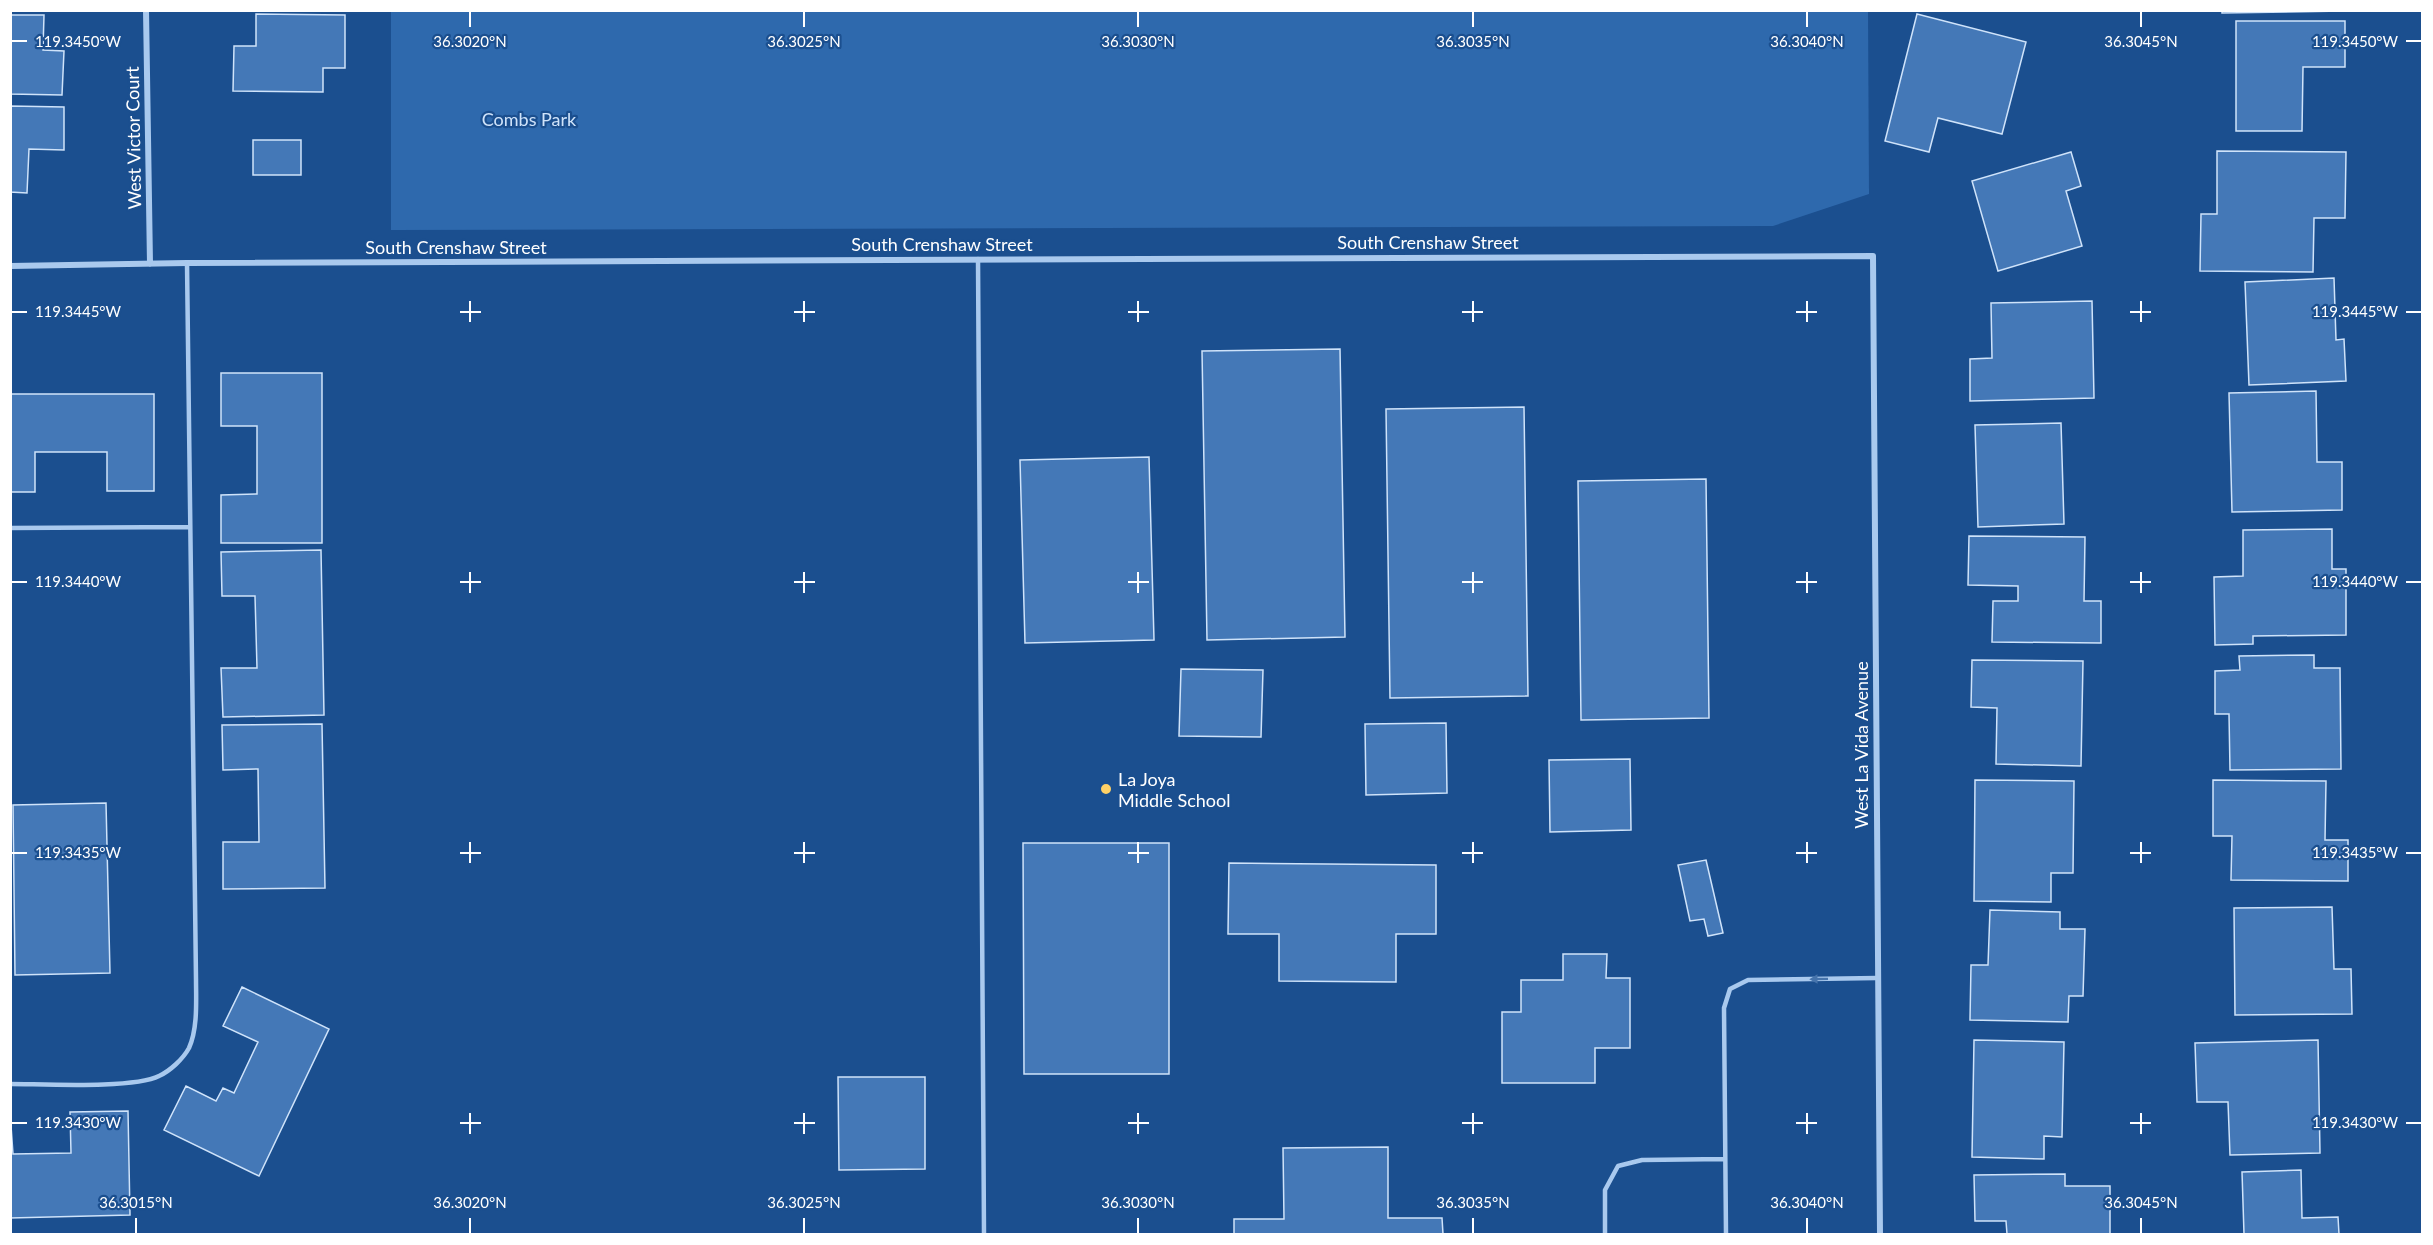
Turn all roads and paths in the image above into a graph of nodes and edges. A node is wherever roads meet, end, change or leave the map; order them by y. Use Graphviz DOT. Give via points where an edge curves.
graph roads {
  1 [pos="146,10"];
  2 [pos="1873,256"];
  3 [pos="978,259"];
  4 [pos="187,263"];
  5 [pos="150,264"];
  6 [pos="10,266"];
  7 [pos="190,526"];
  8 [pos="10,528"];
  9 [pos="1877,978"];
  10 [pos="10,1084"];
  11 [pos="1725,1159"];
  12 [pos="984,1234"];
  13 [pos="1605,1234"];
  14 [pos="1726,1234"];
  15 [pos="1880,1234"];
  1 -- 5 [label="street, West Victor Court"];
  2 -- 3 [label="street, South Crenshaw Street"];
  2 -- 9 [label="street, West La Vida Avenue"];
  3 -- 4 [label="street, South Crenshaw Street"];
  3 -- 12 [label="lane"];
  4 -- 5 [label="street, South Crenshaw Street"];
  4 -- 7 [label="lane"];
  5 -- 6 [label="street, South Crenshaw Street"];
  7 -- 8 [label="lane"];
  7 -- 10 [label="lane" via="196,1006 189,1047 177,1064 158,1077 130,1082"];
  9 -- 11 [label="lane, one-way" via="1748,980 1730,989 1724,1008"];
  9 -- 15 [label="street, West La Vida Avenue"];
  11 -- 13 [label="lane" via="1642,1160 1617,1166 1605,1190"];
  11 -- 14 [label="lane"];
}
